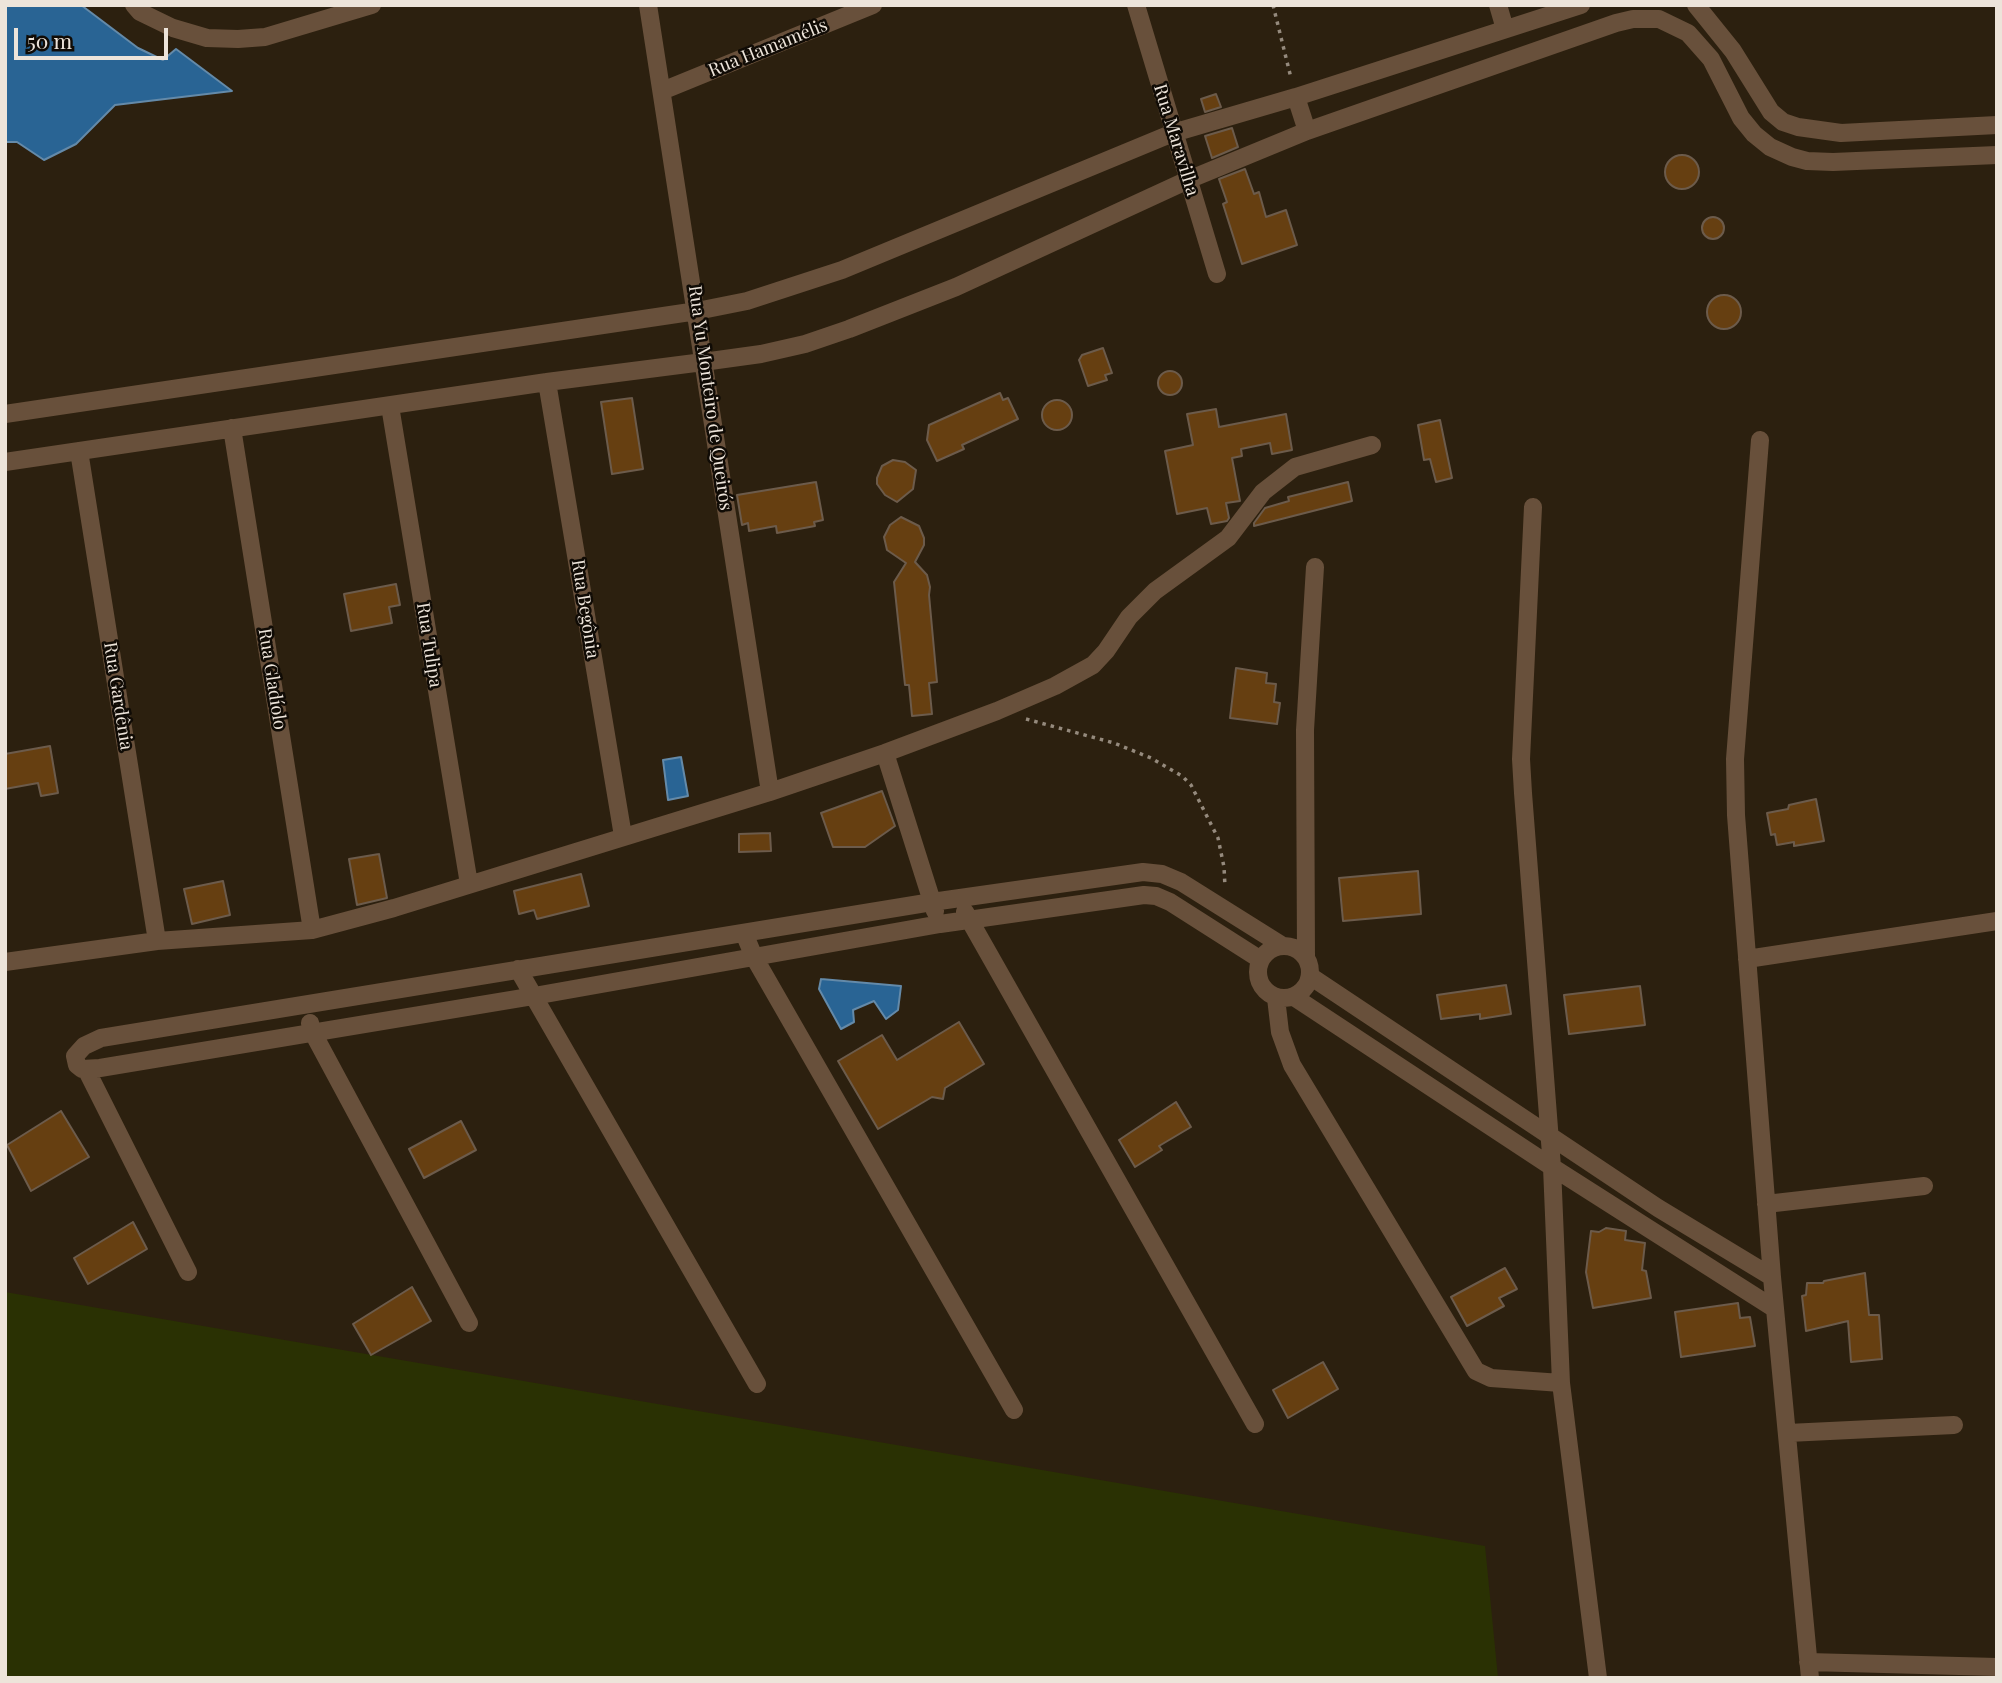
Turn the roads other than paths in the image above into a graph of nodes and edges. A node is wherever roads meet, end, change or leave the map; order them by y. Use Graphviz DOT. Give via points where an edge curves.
graph roads {
  1 [pos="134,5"];
  2 [pos="372,5"];
  3 [pos="648,5"];
  4 [pos="873,5"];
  5 [pos="1136,5"];
  6 [pos="1498,5"];
  7 [pos="1581,5"];
  8 [pos="1696,5"];
  9 [pos="1669,14"];
  10 [pos="1505,29"];
  11 [pos="662,91"];
  12 [pos="1296,97"];
  13 [pos="1997,125"];
  14 [pos="1307,131"];
  15 [pos="1173,133"];
  16 [pos="1997,155"];
  17 [pos="1188,180"];
  18 [pos="1217,274"];
  19 [pos="697,312"];
  20 [pos="703,362"];
  21 [pos="547,382"];
  22 [pos="390,406"];
  23 [pos="5,414"];
  24 [pos="232,428"];
  25 [pos="1760,440"];
  26 [pos="1372,445"];
  27 [pos="79,451"];
  28 [pos="5,462"];
  29 [pos="1533,507"];
  30 [pos="1315,567"];
  31 [pos="885,753"];
  32 [pos="769,792"];
  33 [pos="623,836"];
  34 [pos="469,884"];
  35 [pos="960,898"];
  36 [pos="932,902"];
  37 [pos="969,921"];
  38 [pos="1997,921"];
  39 [pos="940,924"];
  40 [pos="312,930"];
  41 [pos="744,933"];
  42 [pos="157,941"];
  43 [pos="1283,946"];
  44 [pos="754,957"];
  45 [pos="1747,959"];
  46 [pos="1261,960"];
  47 [pos="5,962"];
  48 [pos="1308,967"];
  49 [pos="517,969"];
  50 [pos="534,996"];
  51 [pos="1285,997"];
  52 [pos="304,1006"];
  53 [pos="312,1031"];
  54 [pos="86,1069"];
  55 [pos="1549,1135"];
  56 [pos="1552,1167"];
  57 [pos="1924,1186"];
  58 [pos="1766,1204"];
  59 [pos="188,1272"];
  60 [pos="1772,1277"];
  61 [pos="1775,1309"];
  62 [pos="469,1323"];
  63 [pos="1562,1383"];
  64 [pos="757,1384"];
  65 [pos="1014,1410"];
  66 [pos="1255,1424"];
  67 [pos="1954,1424"];
  68 [pos="1788,1433"];
  69 [pos="1997,1667"];
  70 [pos="1809,1670"];
  71 [pos="1598,1678"];
  1 -- 2 [label="street" via="173,27 207,38 238,39 265,37"];
  3 -- 11 [label="street, Rua Yu Monteiro de Queirós"];
  4 -- 11 [label="street, Rua Hamamélis"];
  5 -- 15 [label="street, Rua Maravilha"];
  6 -- 10 [label="street"];
  7 -- 10 [label="street"];
  8 -- 13 [label="street" via="1733,51 1771,112 1783,122 1841,133"];
  9 -- 14 [label="street" via="1616,23"];
  9 -- 16 [label="street" via="1711,59 1754,134 1793,157 1833,162"];
  10 -- 12 [label="street"];
  11 -- 19 [label="street, Rua Yu Monteiro de Queirós"];
  12 -- 14 [label="street"];
  12 -- 15 [label="street"];
  14 -- 17 [label="street"];
  15 -- 17 [label="street, Rua Maravilha"];
  15 -- 19 [label="street" via="842,270"];
  17 -- 18 [label="street, Rua Maravilha"];
  17 -- 20 [label="street" via="956,287 849,329 782,350"];
  19 -- 20 [label="street, Rua Yu Monteiro de Queirós"];
  19 -- 23 [label="street"];
  20 -- 21 [label="street"];
  20 -- 32 [label="street, Rua Yu Monteiro de Queirós"];
  21 -- 22 [label="street"];
  21 -- 33 [label="street, Rua Begônia"];
  22 -- 24 [label="street"];
  22 -- 34 [label="street, Rua Tulipa"];
  24 -- 27 [label="street"];
  24 -- 40 [label="street, Rua Gladíolo"];
  25 -- 45 [label="street" via="1735,759"];
  26 -- 31 [label="street" via="1296,467 1263,492 1228,538 1155,591 1129,617 1093,665 997,711"];
  27 -- 28 [label="street"];
  27 -- 42 [label="street, Rua Gardênia"];
  29 -- 55 [label="street" via="1521,759"];
  30 -- 48 [label="street" via="1305,730"];
  31 -- 32 [label="street"];
  31 -- 36 [label="street"];
  32 -- 33 [label="street"];
  33 -- 34 [label="street"];
  34 -- 40 [label="street"];
  35 -- 36 [label="street"];
  35 -- 37 [label="street"];
  35 -- 43 [label="street" via="1152,872 1181,882"];
  36 -- 39 [label="street"];
  36 -- 41 [label="street"];
  37 -- 39 [label="street"];
  37 -- 46 [label="street" via="1150,895 1170,902"];
  37 -- 66 [label="street"];
  38 -- 45 [label="street"];
  39 -- 44 [label="street"];
  40 -- 42 [label="street"];
  41 -- 44 [label="street"];
  41 -- 49 [label="street"];
  42 -- 47 [label="street"];
  43 -- 46 [label="street"];
  43 -- 48 [label="street" via="1292,947"];
  44 -- 50 [label="street"];
  44 -- 65 [label="street"];
  45 -- 58 [label="street"];
  46 -- 51 [label="street" via="1258,978 1262,987"];
  48 -- 51 [label="street" via="1307,985"];
  48 -- 55 [label="street"];
  49 -- 50 [label="street"];
  49 -- 52 [label="street"];
  50 -- 53 [label="street"];
  50 -- 64 [label="street"];
  51 -- 56 [label="street"];
  51 -- 63 [label="street" via="1280,1032 1293,1066 1476,1371 1492,1378"];
  52 -- 53 [label="street"];
  52 -- 54 [label="street" via="101,1038 75,1056 77,1065"];
  53 -- 54 [label="street"];
  53 -- 62 [label="street"];
  54 -- 59 [label="street"];
  55 -- 56 [label="street"];
  55 -- 60 [label="street"];
  56 -- 61 [label="street"];
  56 -- 63 [label="street"];
  57 -- 58 [label="street"];
  58 -- 60 [label="street"];
  60 -- 61 [label="street"];
  61 -- 68 [label="street"];
  63 -- 71 [label="street"];
  67 -- 68 [label="street"];
  68 -- 70 [label="street"];
  69 -- 70 [label="street"];
}
